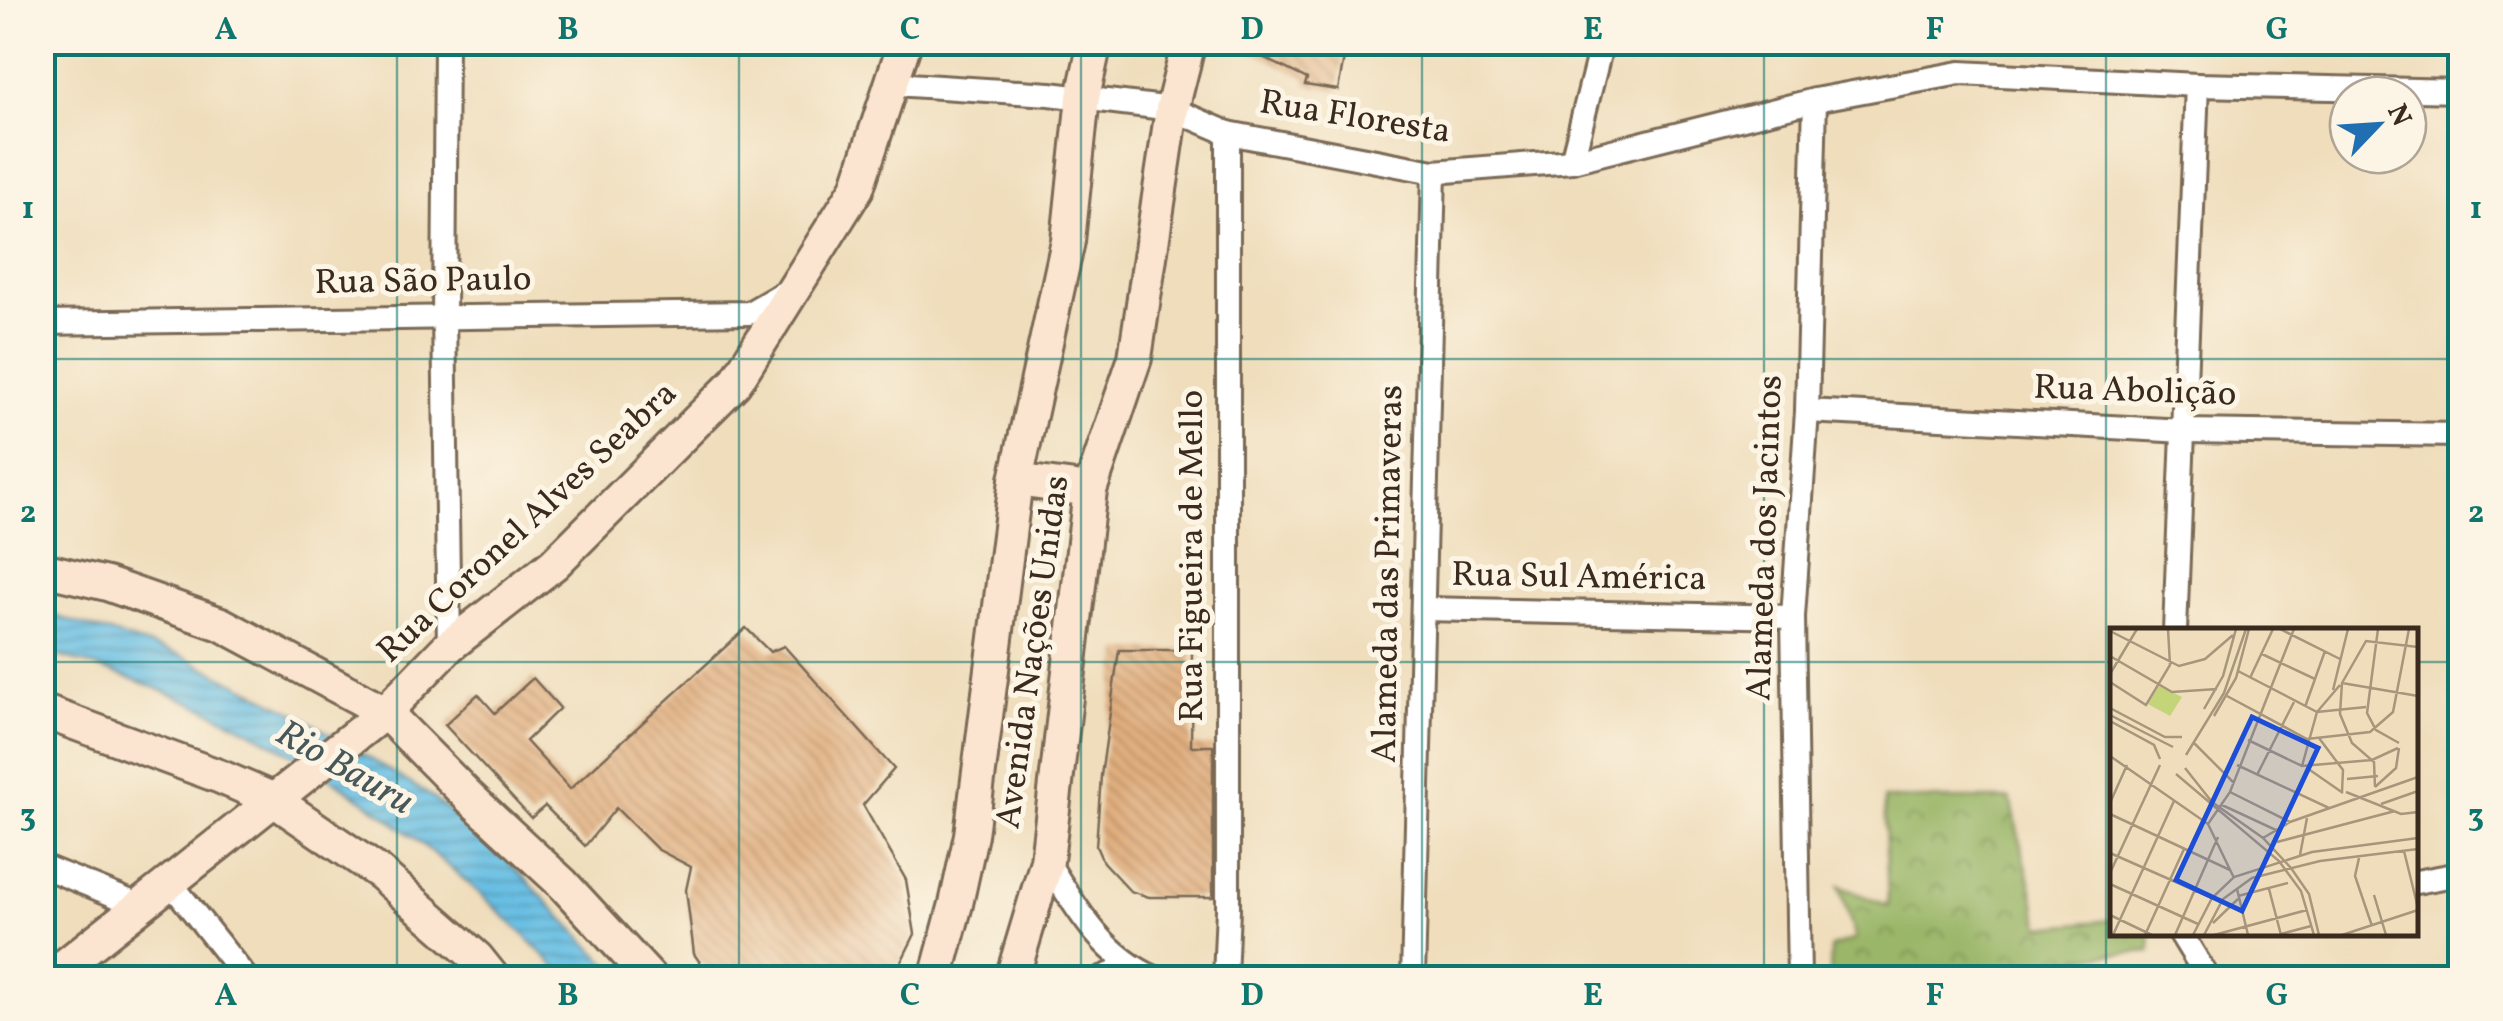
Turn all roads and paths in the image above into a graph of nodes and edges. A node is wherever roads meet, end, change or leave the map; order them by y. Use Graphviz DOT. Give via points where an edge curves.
graph roads {
  1 [pos="446,42"];
  2 [pos="906,42"];
  3 [pos="1095,42"];
  4 [pos="1189,42"];
  5 [pos="1602,42"];
  6 [pos="894,84"];
  7 [pos="2197,84"];
  8 [pos="2460,91"];
  9 [pos="1083,96"];
  10 [pos="1815,100"];
  11 [pos="1172,109"];
  12 [pos="1228,133"];
  13 [pos="1572,161"];
  14 [pos="1434,172"];
  15 [pos="797,285"];
  16 [pos="444,316"];
  17 [pos="42,323"];
  18 [pos="1807,411"];
  19 [pos="2185,431"];
  20 [pos="2460,435"];
  21 [pos="1016,480"];
  22 [pos="1090,490"];
  23 [pos="42,570"];
  24 [pos="1424,610"];
  25 [pos="1793,617"];
  26 [pos="2175,628"];
  27 [pos="449,646"];
  28 [pos="42,711"];
  29 [pos="385,712"];
  30 [pos="274,800"];
  31 [pos="1047,861"];
  32 [pos="42,866"];
  33 [pos="2460,874"];
  34 [pos="170,882"];
  35 [pos="2418,882"];
  36 [pos="141,906"];
  37 [pos="2182,936"];
  38 [pos="2193,968"];
  39 [pos="1145,974"];
  40 [pos="50,978"];
  41 [pos="246,978"];
  42 [pos="493,978"];
  43 [pos="650,978"];
  44 [pos="936,978"];
  45 [pos="1012,978"];
  46 [pos="1101,978"];
  47 [pos="1225,978"];
  48 [pos="1413,978"];
  49 [pos="1798,978"];
  50 [pos="2208,978"];
  1 -- 16 [label="street"];
  2 -- 6 [label="main road, Rua Coronel Alves Seabra"];
  3 -- 9 [label="main road, Avenida Nações Unidas"];
  4 -- 11 [label="main road, Avenida Nações Unidas"];
  5 -- 13 [label="street"];
  6 -- 9 [label="street, Rua Floresta"];
  6 -- 15 [label="main road, Rua Coronel Alves Seabra" via="857,188"];
  7 -- 8 [label="street, Rua Floresta"];
  7 -- 10 [label="street, Rua Floresta" via="1960,74"];
  7 -- 19 [label="street"];
  9 -- 11 [label="street, Rua Floresta"];
  9 -- 21 [label="main road, Avenida Nações Unidas" via="1068,242"];
  10 -- 13 [label="street, Rua Floresta"];
  10 -- 18 [label="street, Alameda dos Jacintos"];
  11 -- 12 [label="street, Rua Floresta"];
  11 -- 22 [label="main road, Avenida Nações Unidas" via="1135,358"];
  12 -- 14 [label="street, Rua Floresta"];
  12 -- 47 [label="street, Rua Figueira de Mello"];
  13 -- 14 [label="street, Rua Floresta"];
  14 -- 24 [label="street, Alameda das Primaveras"];
  15 -- 16 [label="street, Rua São Paulo" via="750,313"];
  15 -- 27 [label="main road, Rua Coronel Alves Seabra" via="735,384 554,564"];
  16 -- 17 [label="street, Rua São Paulo"];
  16 -- 27 [label="street"];
  18 -- 19 [label="street, Rua Abolição"];
  18 -- 25 [label="street, Alameda dos Jacintos"];
  19 -- 20 [label="street, Rua Abolição"];
  19 -- 26 [label="street"];
  21 -- 22 [label="main road"];
  21 -- 44 [label="main road, Avenida Nações Unidas" via="971,834"];
  22 -- 31 [label="main road, Avenida Nações Unidas"];
  23 -- 29 [label="main road" via="107,584 221,624"];
  24 -- 25 [label="street, Rua Sul América"];
  24 -- 48 [label="street, Alameda das Primaveras"];
  25 -- 49 [label="street, Alameda dos Jacintos"];
  27 -- 29 [label="main road, Rua Coronel Alves Seabra"];
  28 -- 30 [label="main road"];
  29 -- 30 [label="main road, Rua Coronel Alves Seabra"];
  29 -- 43 [label="main road" via="564,884"];
  30 -- 34 [label="main road, Rua Coronel Alves Seabra"];
  30 -- 42 [label="main road" via="380,873"];
  31 -- 39 [label="street" via="1109,950"];
  31 -- 45 [label="main road, Avenida Nações Unidas"];
  32 -- 36 [label="street"];
  33 -- 35 [label="street"];
  34 -- 36 [label="main road, Rua Coronel Alves Seabra"];
  34 -- 41 [label="street"];
  36 -- 40 [label="main road, Rua Coronel Alves Seabra"];
  37 -- 38 [label="street"];
  38 -- 50 [label="street"];
  39 -- 46 [label="street" via="1122,970"];
}
